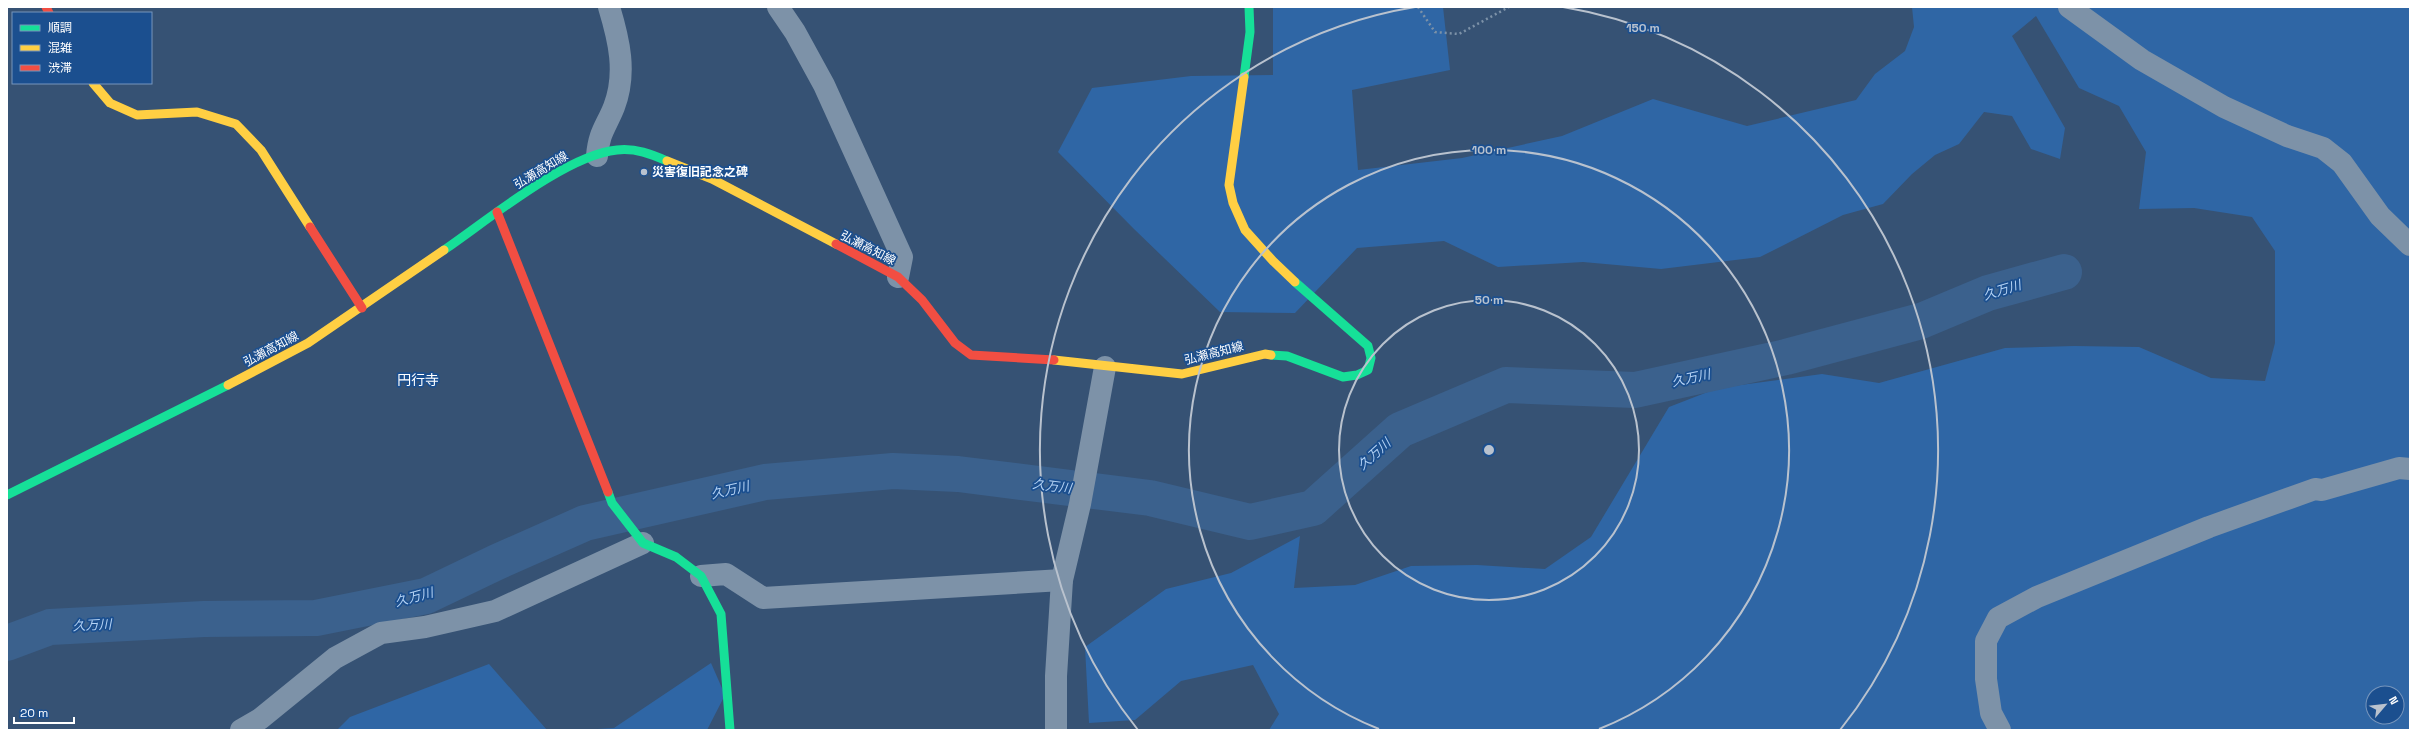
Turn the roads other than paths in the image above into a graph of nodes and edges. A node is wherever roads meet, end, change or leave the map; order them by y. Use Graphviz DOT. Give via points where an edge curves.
graph roads {
  1 [pos="610,7"];
  2 [pos="778,7"];
  3 [pos="1249,7"];
  4 [pos="2069,7"];
  5 [pos="94,84"];
  6 [pos="597,156"];
  7 [pos="497,212"];
  8 [pos="2410,245"];
  9 [pos="898,277"];
  10 [pos="362,308"];
  11 [pos="1105,367"];
  12 [pos="2410,469"];
  13 [pos="7,495"];
  14 [pos="643,543"];
  15 [pos="701,576"];
  16 [pos="1062,580"];
  17 [pos="242,730"];
  18 [pos="730,730"];
  19 [pos="1056,730"];
  20 [pos="2000,730"];
  1 -- 6 [label="street" via="618,37 621,81 614,106 599,136"];
  2 -- 9 [label="street" via="824,85 902,257"];
  3 -- 11 [label="main road, 弘瀬高知線" via="1250,32 1229,185 1234,208 1245,230 1263,250 1368,346 1371,358 1368,370 1343,377 1286,356 1265,354 1182,374"];
  4 -- 8 [label="street" via="2142,60 2224,107 2286,136 2323,148 2342,163 2380,216"];
  5 -- 10 [label="main road" via="110,103 137,115 197,112 236,124 261,150"];
  6 -- 7 [label="main road, 弘瀬高知線" via="579,161 550,177"];
  6 -- 9 [label="main road, 弘瀬高知線" via="617,150 644,151 672,162 712,179"];
  7 -- 10 [label="main road, 弘瀬高知線"];
  7 -- 14 [label="main road" via="612,503"];
  9 -- 11 [label="main road, 弘瀬高知線" via="922,300 955,343 971,354 995,358 1068,361"];
  10 -- 13 [label="main road, 弘瀬高知線" via="308,343 208,396"];
  11 -- 16 [label="street" via="1080,504"];
  12 -- 20 [label="street" via="2399,468 2322,490 2315,489 2210,526 2037,597 1998,618 1986,641 1986,679 1991,713"];
  14 -- 15 [label="main road" via="676,557"];
  14 -- 17 [label="street" via="495,611 425,627 381,633 335,658 260,719"];
  15 -- 16 [label="street" via="726,574 763,598"];
  15 -- 18 [label="main road" via="721,614"];
  16 -- 19 [label="street" via="1056,676"];
}
